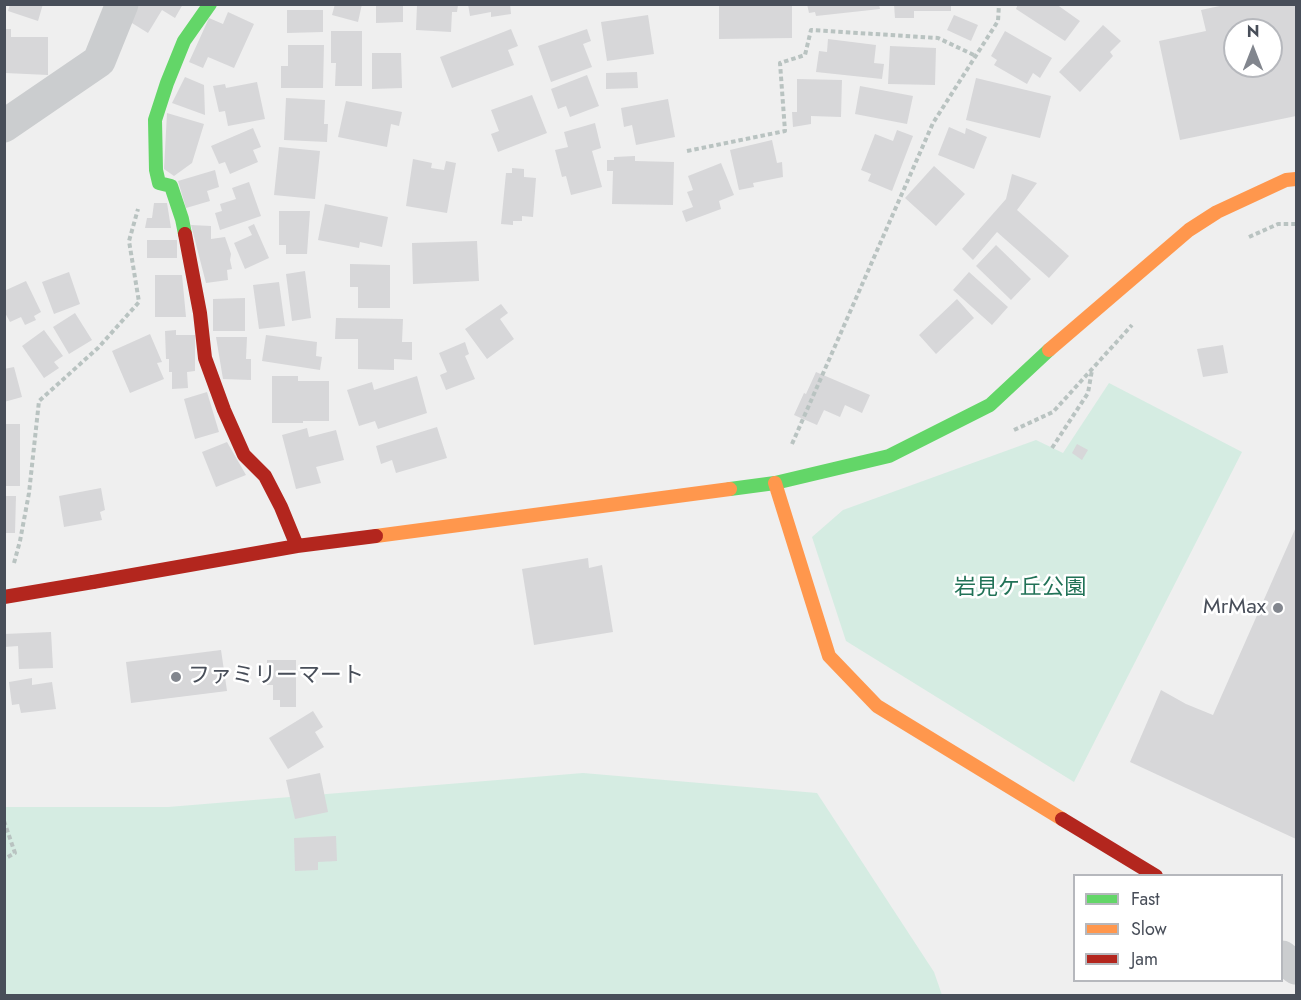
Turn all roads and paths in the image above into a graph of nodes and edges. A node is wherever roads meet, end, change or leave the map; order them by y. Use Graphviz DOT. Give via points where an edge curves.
graph roads {
  1 [pos="122,4"];
  2 [pos="210,4"];
  3 [pos="999,4"];
  4 [pos="976,56"];
  5 [pos="4,126"];
  6 [pos="687,151"];
  7 [pos="1296,179"];
  8 [pos="171,186"];
  9 [pos="1092,369"];
  10 [pos="1052,448"];
  11 [pos="776,483"];
  12 [pos="297,546"];
  13 [pos="14,564"];
  14 [pos="4,597"];
  15 [pos="4,822"];
  16 [pos="4,859"];
  17 [pos="1153,874"];
  18 [pos="1283,958"];
  19 [pos="1296,968"];
  1 -- 5 [label="street" via="99,61"];
  2 -- 8 [label="street" via="184,41 155,120 159,183"];
  3 -- 4 [label="path" via="998,21"];
  4 -- 6 [label="path" via="938,38 811,30 806,55 780,63 785,131"];
  4 -- 11 [label="path" via="933,123"];
  7 -- 11 [label="street" via="1217,212 1189,231 990,405 889,456"];
  8 -- 12 [label="street" via="182,219 206,358 224,410 244,455 265,476"];
  8 -- 13 [label="path" via="143,193 129,241 139,302 98,348 39,401 29,493"];
  9 -- 10 [label="path" via="1088,393"];
  11 -- 12 [label="street"];
  11 -- 17 [label="street" via="829,656 877,706"];
  12 -- 14 [label="street, bridge"];
  15 -- 16 [label="path" via="15,853"];
  18 -- 19 [label="street"];
}
